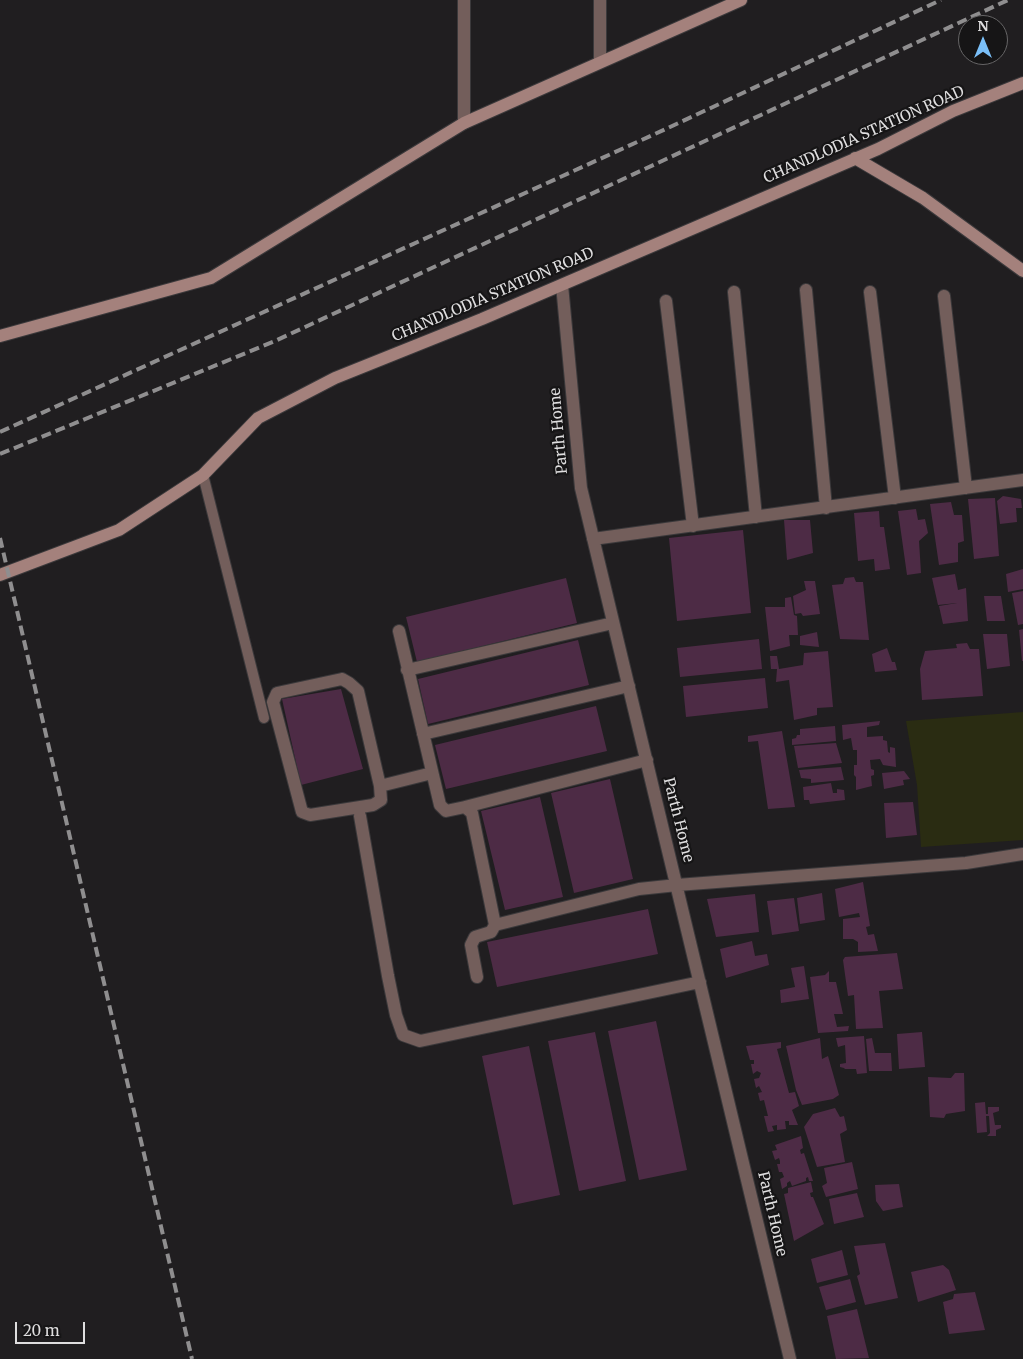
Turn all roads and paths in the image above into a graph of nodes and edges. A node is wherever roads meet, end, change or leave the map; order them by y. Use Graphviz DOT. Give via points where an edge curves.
graph roads {
  1 [pos="464,0"];
  2 [pos="600,0"];
  3 [pos="741,0"];
  4 [pos="600,62"];
  5 [pos="1023,84"];
  6 [pos="464,123"];
  7 [pos="855,158"];
  8 [pos="1023,271"];
  9 [pos="562,285"];
  10 [pos="806,290"];
  11 [pos="734,292"];
  12 [pos="870,292"];
  13 [pos="944,296"];
  14 [pos="666,301"];
  15 [pos="0,336"];
  16 [pos="202,475"];
  17 [pos="1023,480"];
  18 [pos="966,488"];
  19 [pos="895,498"];
  20 [pos="826,508"];
  21 [pos="756,517"];
  22 [pos="693,526"];
  23 [pos="593,539"];
  24 [pos="0,575"];
  25 [pos="613,623"];
  26 [pos="399,631"];
  27 [pos="407,670"];
  28 [pos="628,686"];
  29 [pos="264,718"];
  30 [pos="423,734"];
  31 [pos="646,760"];
  32 [pos="432,773"];
  33 [pos="380,786"];
  34 [pos="465,807"];
  35 [pos="360,816"];
  36 [pos="1023,854"];
  37 [pos="677,885"];
  38 [pos="495,925"];
  39 [pos="477,977"];
  40 [pos="700,982"];
  41 [pos="790,1359"];
  1 -- 6 [label="street"];
  2 -- 4 [label="street"];
  3 -- 4 [label="street"];
  4 -- 6 [label="street"];
  5 -- 7 [label="street, CHANDLODIA STATION ROAD" via="953,111"];
  6 -- 15 [label="street" via="211,278"];
  7 -- 8 [label="street" via="923,198"];
  7 -- 9 [label="street, CHANDLODIA STATION ROAD"];
  9 -- 16 [label="street, CHANDLODIA STATION ROAD" via="326,382 258,418"];
  9 -- 23 [label="street, Parth Home" via="581,488"];
  10 -- 20 [label="street"];
  11 -- 21 [label="street"];
  12 -- 19 [label="street"];
  13 -- 18 [label="street"];
  14 -- 22 [label="street"];
  16 -- 24 [label="street, CHANDLODIA STATION ROAD" via="119,530"];
  16 -- 29 [label="lane"];
  17 -- 18 [label="street"];
  18 -- 19 [label="street"];
  19 -- 20 [label="street"];
  20 -- 21 [label="street"];
  21 -- 22 [label="street"];
  22 -- 23 [label="street"];
  23 -- 25 [label="street, Parth Home"];
  25 -- 27 [label="street"];
  25 -- 28 [label="street, Parth Home"];
  26 -- 27 [label="street"];
  27 -- 30 [label="street"];
  28 -- 30 [label="street"];
  28 -- 31 [label="street, Parth Home"];
  30 -- 32 [label="street"];
  31 -- 34 [label="street"];
  31 -- 37 [label="street, Parth Home"];
  32 -- 33 [label="street"];
  32 -- 34 [label="street" via="440,805 446,811"];
  33 -- 33 [label="street" via="381,800 373,805 310,815 302,812 273,702 277,693 342,679 358,691"];
  34 -- 38 [label="street" via="472,813"];
  35 -- 40 [label="street" via="390,986 403,1035 420,1041"];
  36 -- 37 [label="street" via="966,863"];
  37 -- 38 [label="street" via="639,889"];
  37 -- 40 [label="street, Parth Home"];
  38 -- 39 [label="street" via="491,932 475,937 471,945"];
  40 -- 41 [label="street, Parth Home"];
}
